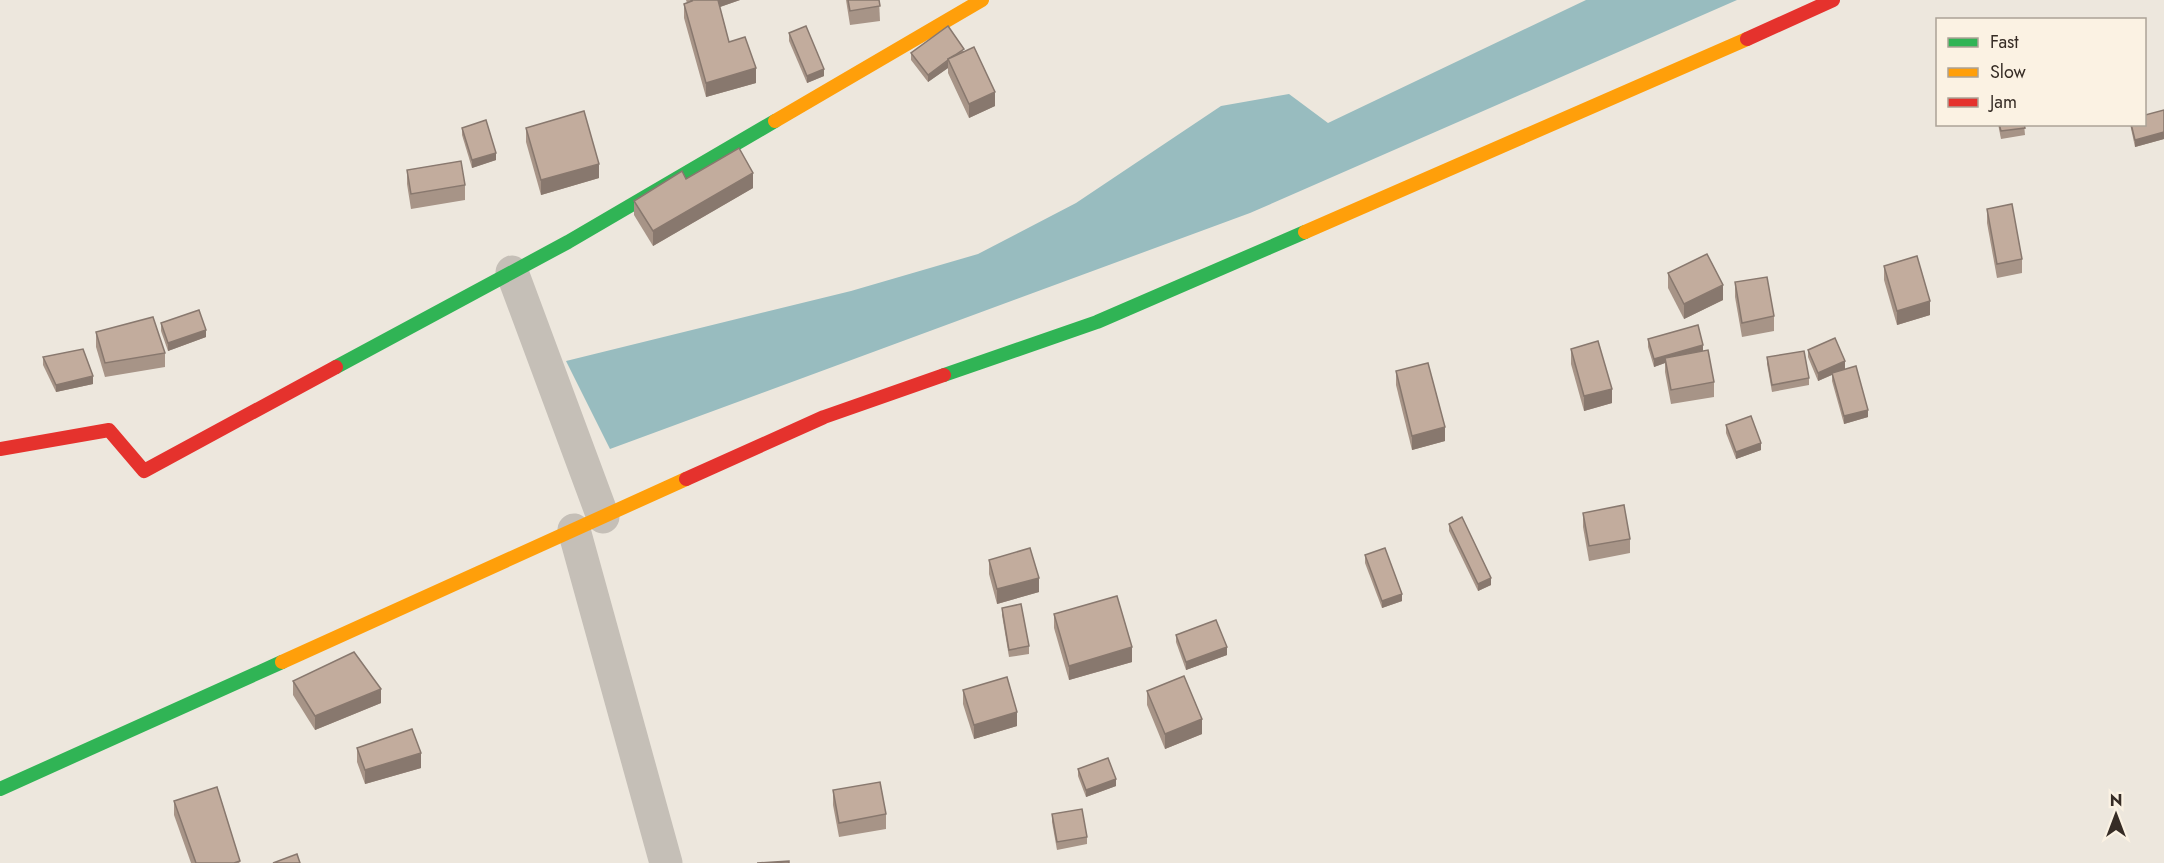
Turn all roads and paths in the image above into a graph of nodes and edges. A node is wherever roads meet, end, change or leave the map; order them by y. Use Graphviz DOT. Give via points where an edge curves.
graph roads {
  1 [pos="982,0"];
  2 [pos="1833,0"];
  3 [pos="512,272"];
  4 [pos="0,449"];
  5 [pos="603,517"];
  6 [pos="574,530"];
  7 [pos="0,789"];
  8 [pos="666,863"];
  1 -- 3 [label="street"];
  2 -- 5 [label="street" via="1097,322 825,417"];
  3 -- 4 [label="street" via="144,471 109,430"];
  3 -- 5 [label="street"];
  5 -- 6 [label="street"];
  6 -- 7 [label="street"];
  6 -- 8 [label="street"];
}
